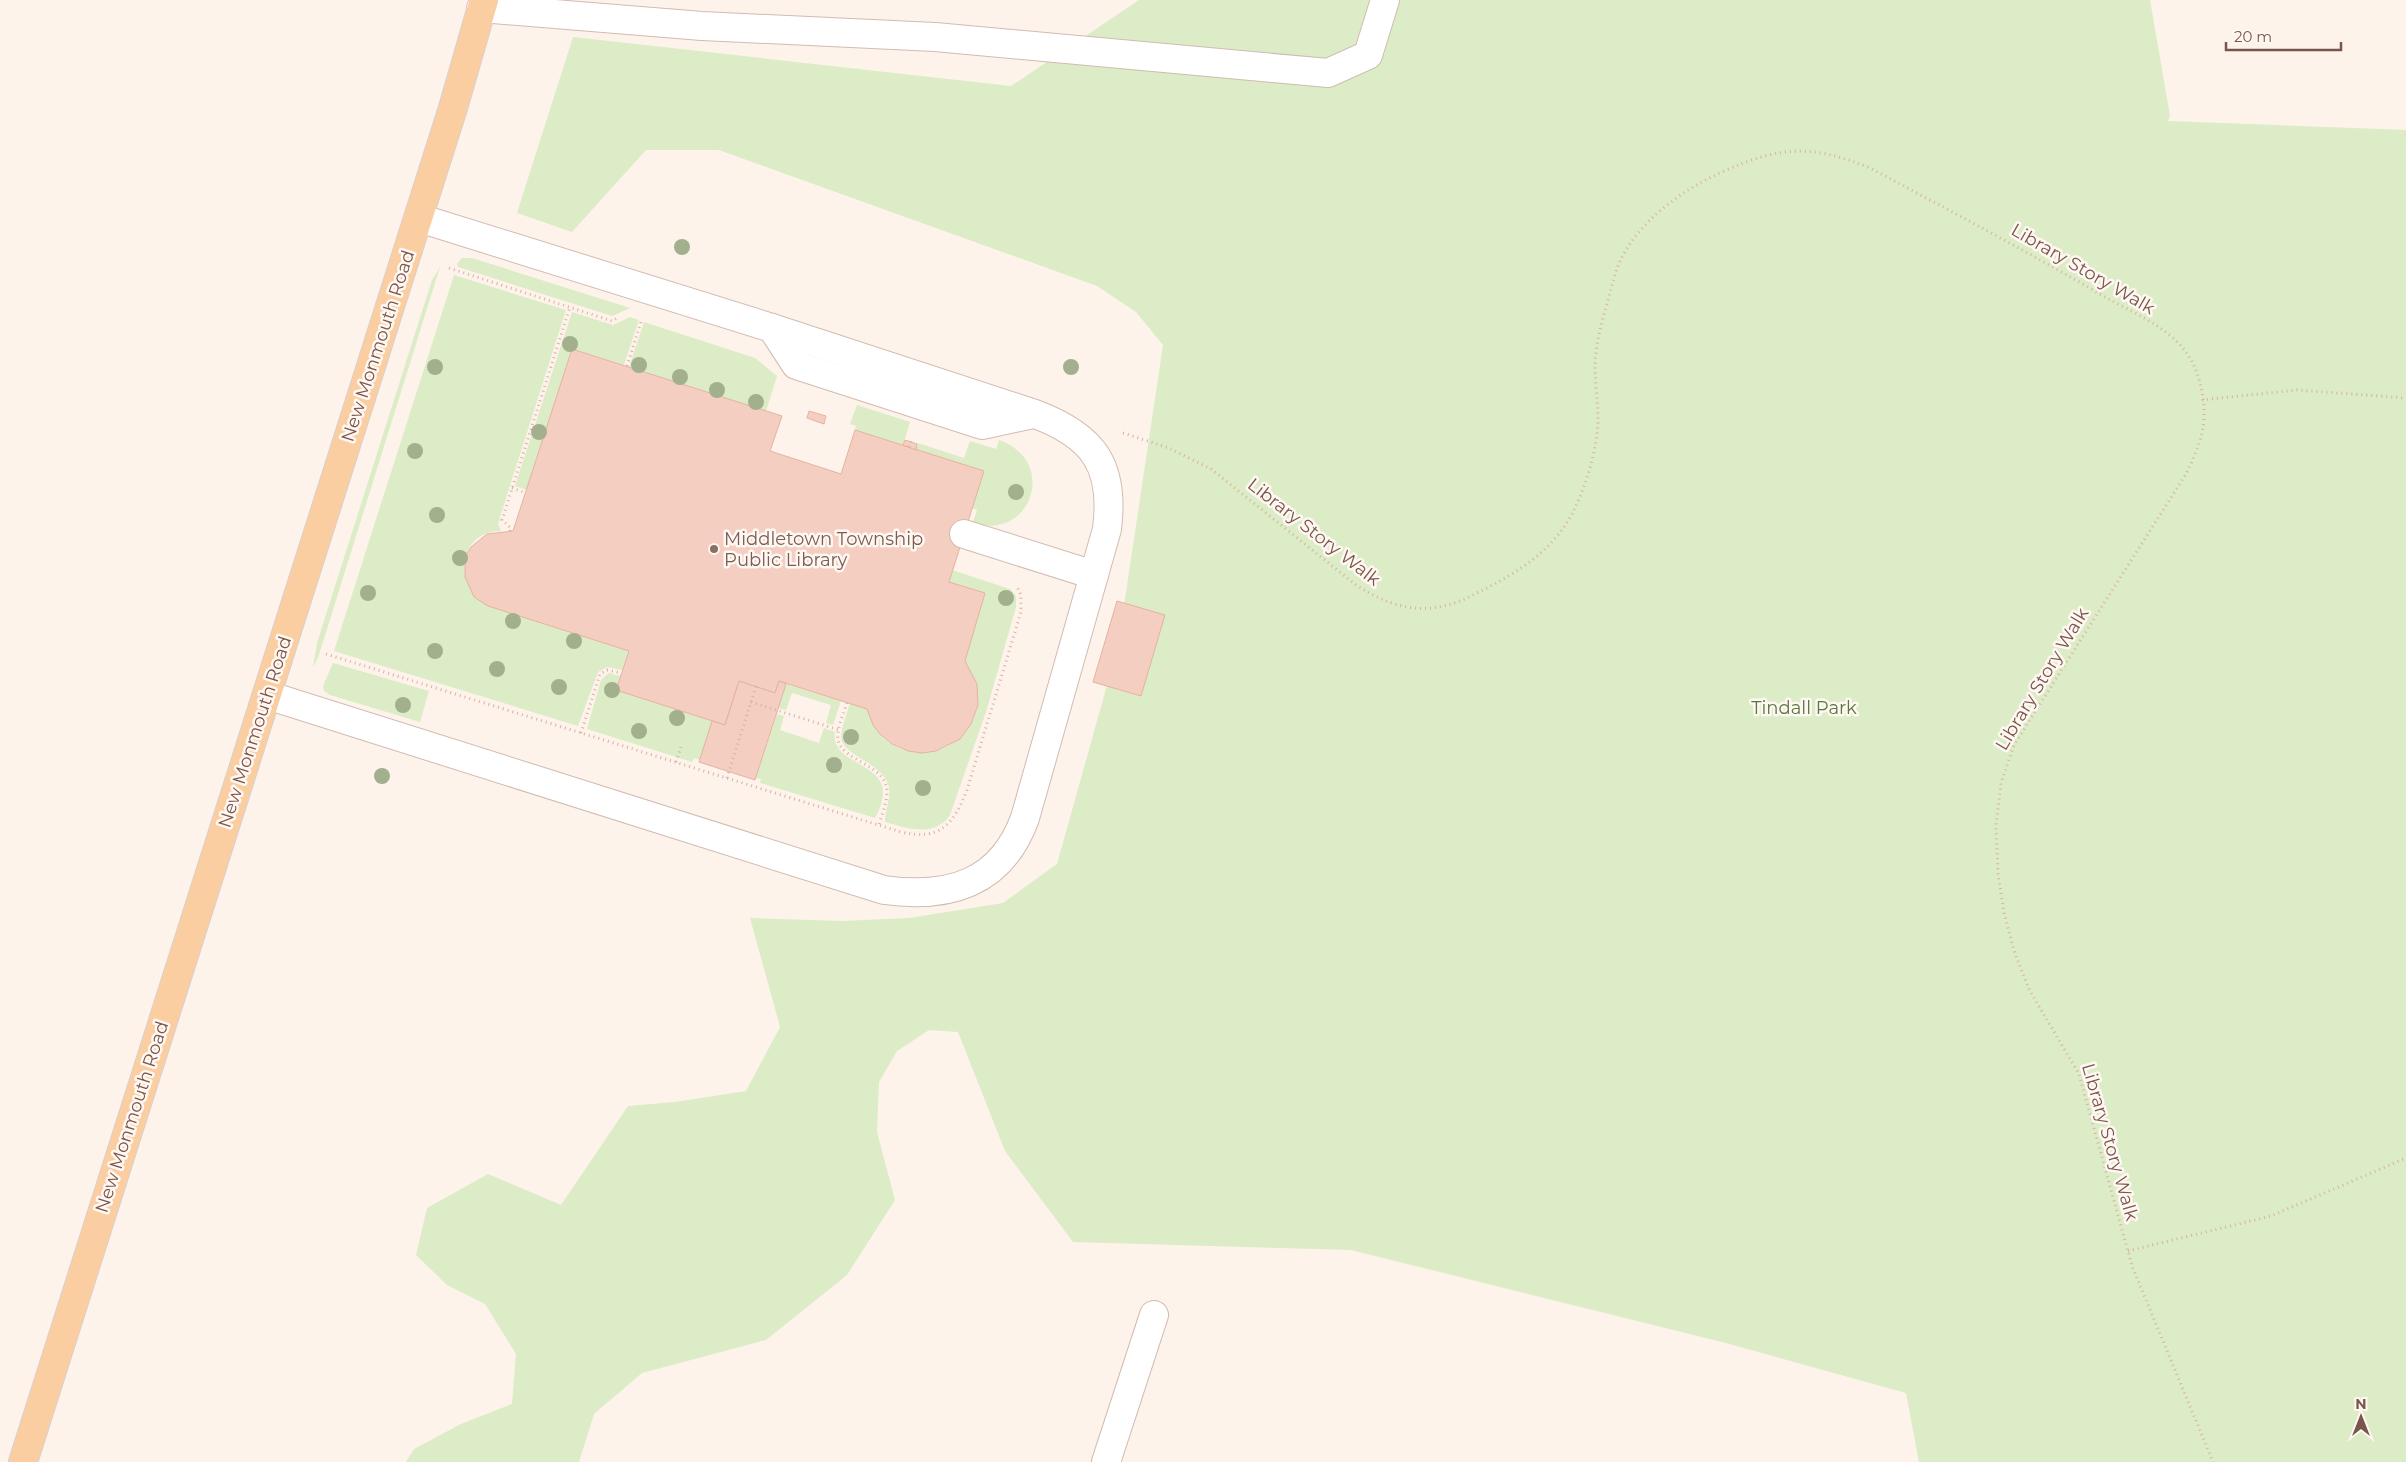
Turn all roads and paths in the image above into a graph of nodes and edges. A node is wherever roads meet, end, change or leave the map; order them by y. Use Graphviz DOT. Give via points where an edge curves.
graph roads {
  1 [pos="1385,0"];
  2 [pos="482,4"];
  3 [pos="419,218"];
  4 [pos="449,268"];
  5 [pos="570,307"];
  6 [pos="621,316"];
  7 [pos="643,316"];
  8 [pos="627,366"];
  9 [pos="2406,398"];
  10 [pos="2202,400"];
  11 [pos="1116,431"];
  12 [pos="912,437"];
  13 [pos="909,447"];
  14 [pos="512,488"];
  15 [pos="526,493"];
  16 [pos="510,531"];
  17 [pos="964,534"];
  18 [pos="1094,575"];
  19 [pos="1013,584"];
  20 [pos="326,654"];
  21 [pos="621,674"];
  22 [pos="756,686"];
  23 [pos="267,694"];
  24 [pos="751,702"];
  25 [pos="847,703"];
  26 [pos="839,730"];
  27 [pos="581,733"];
  28 [pos="681,747"];
  29 [pos="676,762"];
  30 [pos="727,778"];
  31 [pos="879,825"];
  32 [pos="2406,1158"];
  33 [pos="2128,1251"];
  34 [pos="1154,1315"];
  35 [pos="23,1462"];
  36 [pos="1106,1462"];
  37 [pos="2213,1462"];
  1 -- 2 [label="street" via="1368,55 1328,73 935,37 702,26"];
  2 -- 3 [label="main road, New Monmouth Road" via="454,108"];
  3 -- 18 [label="street" via="772,328 1035,414 1068,428 1092,450 1110,495"];
  3 -- 23 [label="main road, New Monmouth Road"];
  4 -- 5 [label="path"];
  5 -- 6 [label="path" via="612,321"];
  5 -- 14 [label="path"];
  7 -- 8 [label="path"];
  9 -- 10 [label="path" via="2297,390"];
  10 -- 11 [label="path, Library Story Walk" via="2198,375 2186,352 2167,334 2056,268 1870,168 1824,152 1804,150 1762,156 1704,180 1661,210 1629,246 1620,262 1600,326 1595,444 1572,513 1552,542 1522,570 1465,600 1411,610 1375,598 1211,469 1169,448"];
  10 -- 33 [label="path, Library Story Walk" via="2203,427 2186,474 2014,745 2001,783 1996,826 2004,913 2015,954 2030,991 2079,1074"];
  12 -- 13 [label="path"];
  14 -- 15 [label="path"];
  14 -- 16 [label="path" via="502,520"];
  17 -- 18 [label="street"];
  18 -- 23 [label="street" via="1018,836 1002,860 986,874 970,883 930,892 907,894 884,890"];
  19 -- 31 [label="path" via="1021,595 1021,612 967,790 956,816 950,824 928,834 914,835"];
  20 -- 27 [label="path"];
  21 -- 27 [label="path" via="607,670 600,674"];
  22 -- 24 [label="path"];
  23 -- 35 [label="main road, New Monmouth Road"];
  24 -- 26 [label="path"];
  24 -- 30 [label="path"];
  25 -- 26 [label="path"];
  26 -- 31 [label="path" via="838,740 843,748 884,781 887,792"];
  27 -- 29 [label="path"];
  28 -- 29 [label="path"];
  29 -- 30 [label="path"];
  30 -- 31 [label="path"];
  32 -- 33 [label="path" via="2271,1216"];
  33 -- 37 [label="path, Library Story Walk"];
  34 -- 36 [label="street"];
}
